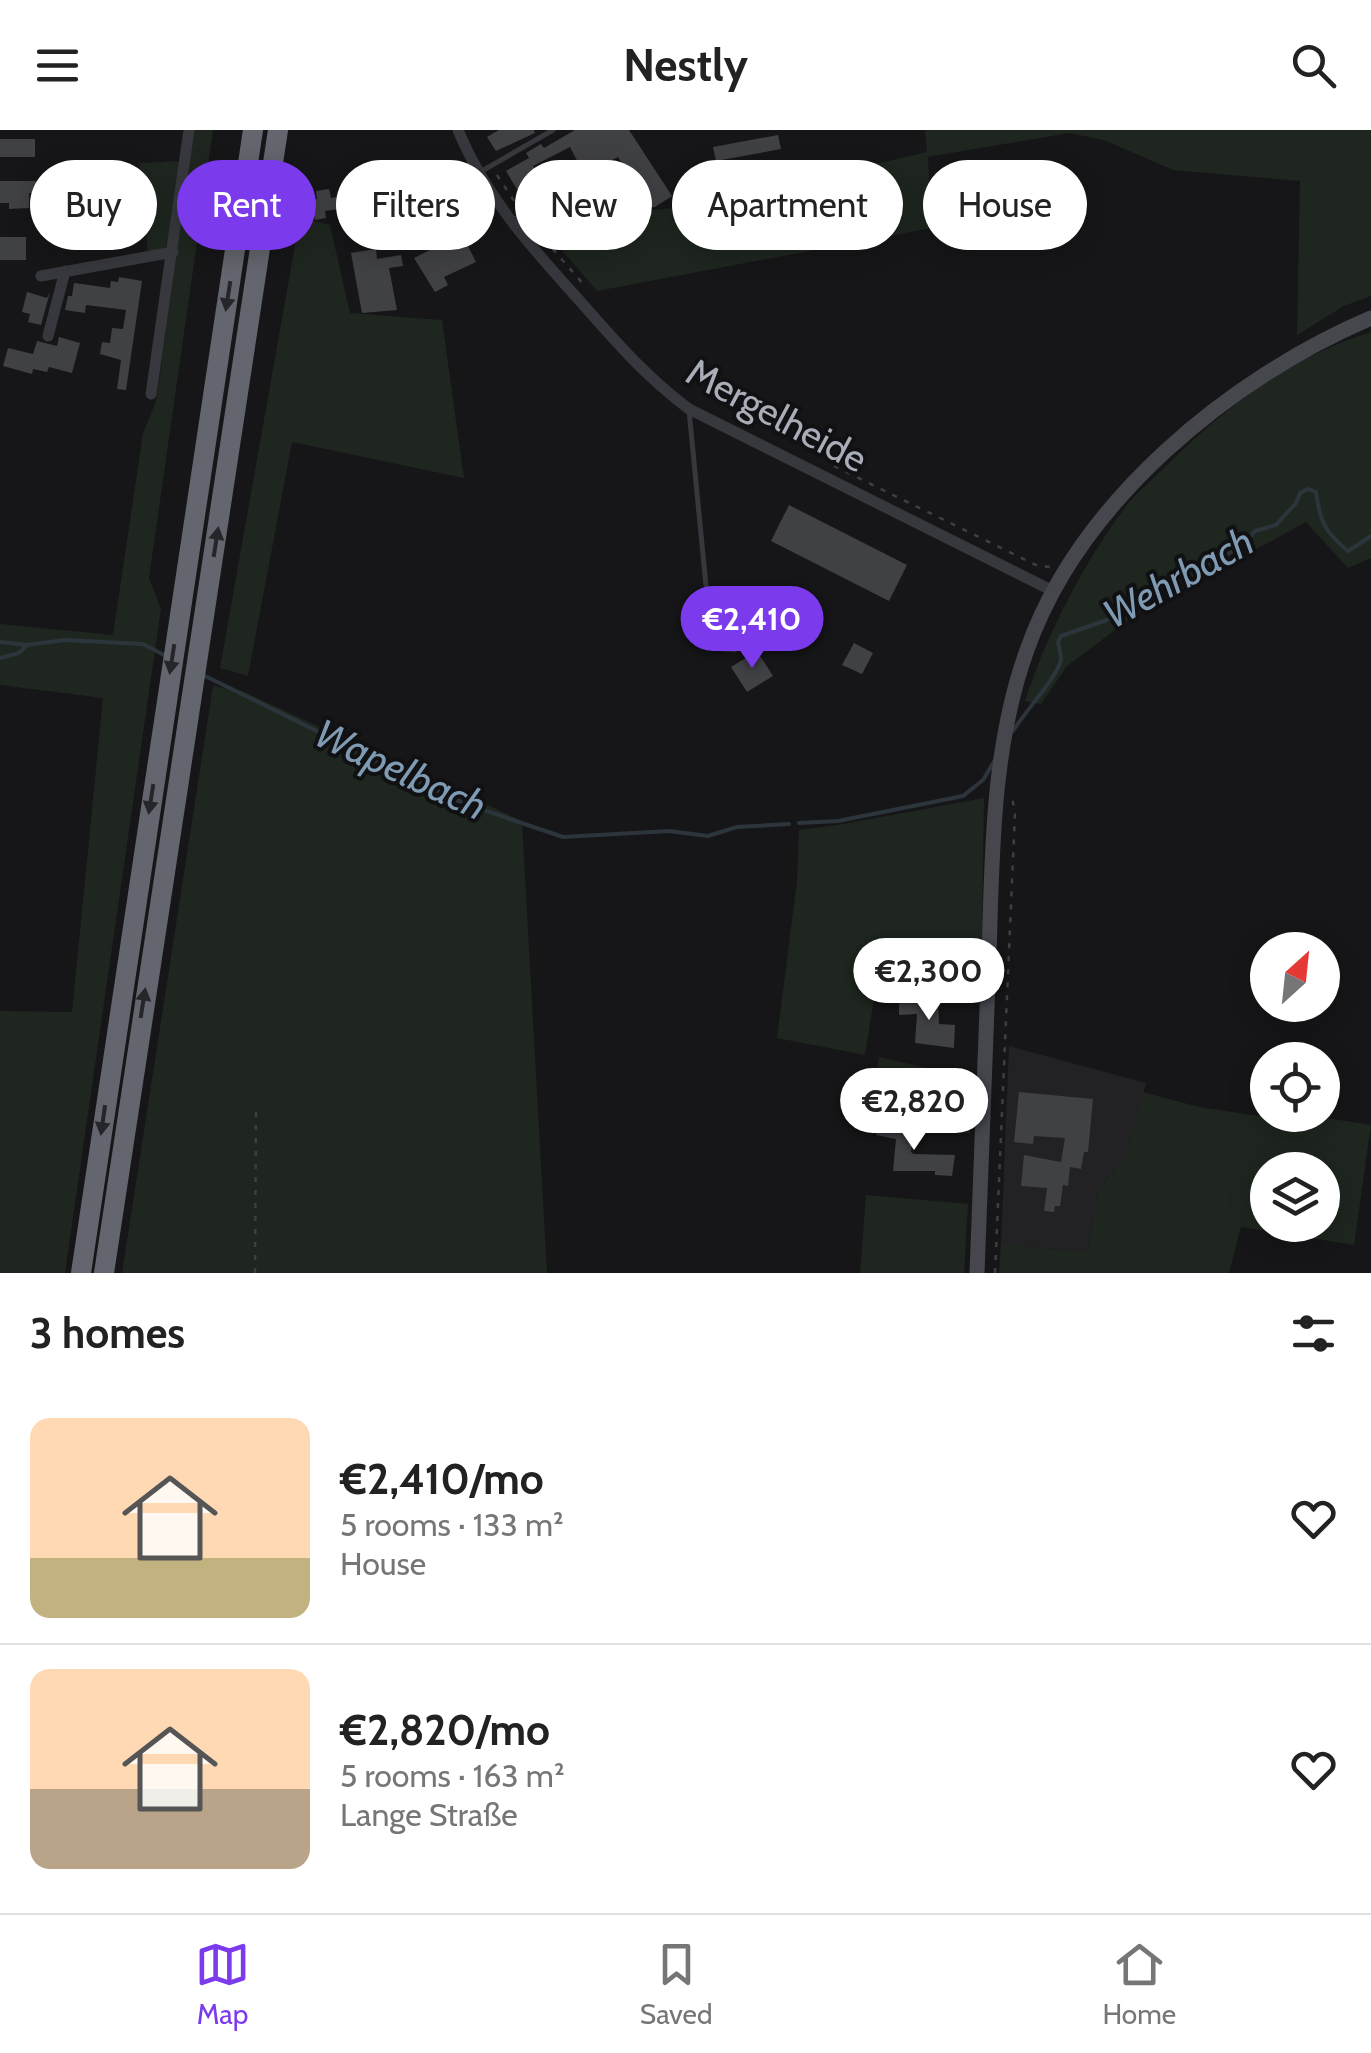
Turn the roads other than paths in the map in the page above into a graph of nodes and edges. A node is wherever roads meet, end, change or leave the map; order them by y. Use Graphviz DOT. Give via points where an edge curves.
graph roads {
  1 [pos="189,130"];
  2 [pos="253,130"];
  3 [pos="278,130"];
  4 [pos="458,130"];
  5 [pos="553,130"];
  6 [pos="479,160"];
  7 [pos="495,165"];
  8 [pos="495,189"];
  9 [pos="515,218"];
  10 [pos="510,220"];
  11 [pos="173,252"];
  12 [pos="65,271"];
  13 [pos="41,276"];
  14 [pos="1371,318"];
  15 [pos="48,336"];
  16 [pos="152,394"];
  17 [pos="689,408"];
  18 [pos="1053,590"];
  19 [pos="735,650"];
  20 [pos="81,1273"];
  21 [pos="104,1273"];
  22 [pos="977,1273"];
  1 -- 11 [label="street"];
  2 -- 20 [label="highway, one-way"];
  21 -- 3 [label="highway, one-way"];
  4 -- 6 [label="street, Mergelheide"];
  5 -- 7 [label="lane"];
  8 -- 10 [label="street, Mergelheide"];
  9 -- 10 [label="lane"];
  10 -- 17 [label="street, Mergelheide" via="650,379"];
  11 -- 12 [label="street"];
  11 -- 16 [label="street"];
  12 -- 13 [label="street"];
  12 -- 15 [label="street"];
  14 -- 18 [label="street" via="1291,357 1186,433 1118,500"];
  17 -- 18 [label="street, Mergelheide"];
  17 -- 19 [label="lane" via="712,648"];
  18 -- 22 [label="street" via="1026,650 1010,713"];
}
